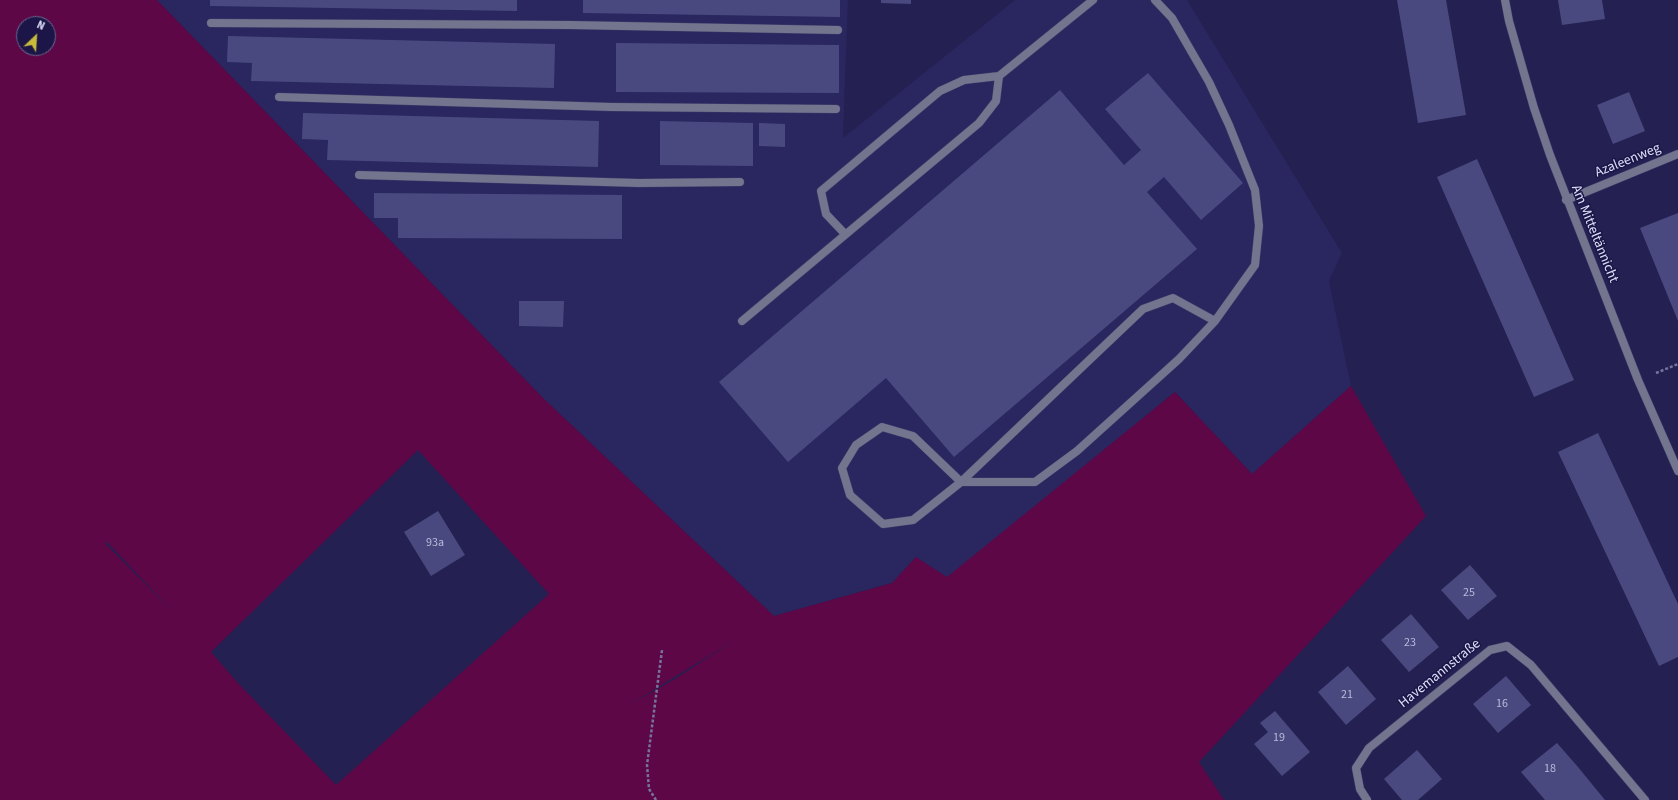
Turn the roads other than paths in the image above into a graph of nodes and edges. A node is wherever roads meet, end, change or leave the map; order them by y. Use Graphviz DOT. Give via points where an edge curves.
graph roads {
  1 [pos="1093,0"];
  2 [pos="1155,0"];
  3 [pos="1505,0"];
  4 [pos="211,23"];
  5 [pos="838,30"];
  6 [pos="999,76"];
  7 [pos="279,98"];
  8 [pos="836,109"];
  9 [pos="1678,154"];
  10 [pos="359,175"];
  11 [pos="740,182"];
  12 [pos="1566,200"];
  13 [pos="845,234"];
  14 [pos="742,320"];
  15 [pos="1215,321"];
  16 [pos="1678,471"];
  17 [pos="960,482"];
  18 [pos="1367,800"];
  19 [pos="1645,800"];
  1 -- 6 [label="street"];
  2 -- 15 [label="street" via="1172,18 1209,82 1230,126 1255,190 1259,226 1255,265"];
  3 -- 12 [label="street, Am Mitteltännicht" via="1534,108"];
  4 -- 5 [label="street"];
  6 -- 13 [label="street" via="996,101 978,123"];
  6 -- 13 [label="street" via="964,80 940,92 821,191 826,214"];
  7 -- 8 [label="street" via="612,107"];
  9 -- 12 [label="street, Azaleenweg"];
  10 -- 11 [label="street" via="639,183"];
  12 -- 16 [label="street, Am Mitteltännicht" via="1638,380"];
  13 -- 14 [label="street"];
  15 -- 17 [label="street" via="1180,358 1082,446 1035,482"];
  15 -- 17 [label="street" via="1172,298 1143,309"];
  17 -- 17 [label="street" via="913,520 883,524 850,495 842,468 856,445 882,428 912,436"];
  18 -- 19 [label="street, Havemannstraße" via="1360,789 1356,768 1369,748 1490,650 1507,646 1531,665"];
}
